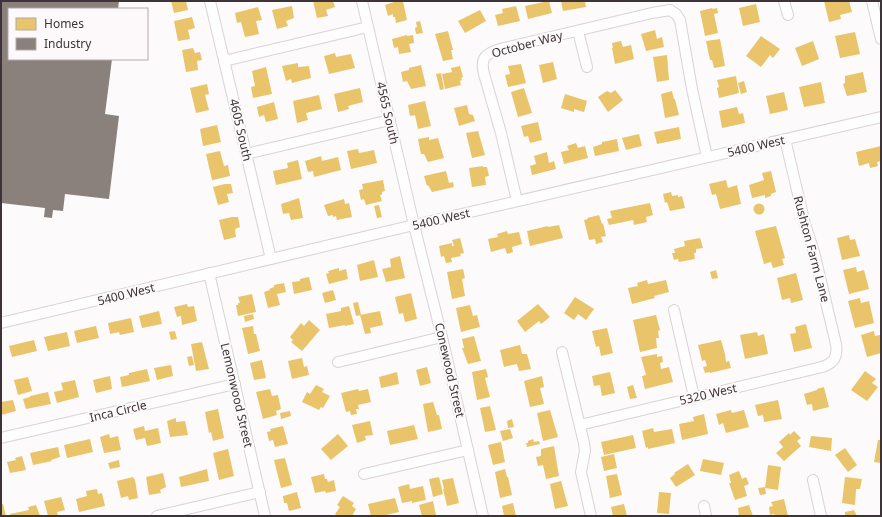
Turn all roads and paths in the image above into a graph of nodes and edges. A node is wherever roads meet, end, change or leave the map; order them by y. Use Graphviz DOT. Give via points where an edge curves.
graph roads {
  1 [pos="210,1"];
  2 [pos="362,1"];
  3 [pos="784,1"];
  4 [pos="872,1"];
  5 [pos="788,15"];
  6 [pos="368,27"];
  7 [pos="578,31"];
  8 [pos="881,39"];
  9 [pos="224,61"];
  10 [pos="587,67"];
  11 [pos="881,117"];
  12 [pos="390,120"];
  13 [pos="785,139"];
  14 [pos="246,154"];
  15 [pos="707,157"];
  16 [pos="517,201"];
  17 [pos="414,225"];
  18 [pos="271,259"];
  19 [pos="209,274"];
  20 [pos="674,310"];
  21 [pos="1,323"];
  22 [pos="442,337"];
  23 [pos="562,352"];
  24 [pos="835,360"];
  25 [pos="338,362"];
  26 [pos="235,384"];
  27 [pos="694,397"];
  28 [pos="580,425"];
  29 [pos="1,438"];
  30 [pos="468,450"];
  31 [pos="364,474"];
  32 [pos="813,480"];
  33 [pos="260,492"];
  34 [pos="704,506"];
  35 [pos="157,516"];
  36 [pos="265,516"];
  37 [pos="484,516"];
  38 [pos="592,516"];
  39 [pos="706,516"];
  40 [pos="821,516"];
  1 -- 9 [label="street, 4605 South"];
  2 -- 6 [label="street, 4565 South"];
  3 -- 5 [label="street"];
  4 -- 8 [label="street"];
  6 -- 9 [label="street"];
  6 -- 12 [label="street, 4565 South"];
  7 -- 10 [label="street"];
  7 -- 15 [label="street, October Way" via="670,10 676,14 682,24 692,89"];
  7 -- 16 [label="street, October Way" via="500,49 488,54 483,60 484,74"];
  9 -- 14 [label="street, 4605 South"];
  11 -- 13 [label="street, 5400 West"];
  12 -- 14 [label="street"];
  12 -- 17 [label="street, 4565 South"];
  13 -- 15 [label="street, 5400 West"];
  13 -- 24 [label="street, Rushton Farm Lane" via="836,344"];
  14 -- 18 [label="street, 4605 South"];
  15 -- 16 [label="street, 5400 West"];
  16 -- 17 [label="street, 5400 West"];
  17 -- 18 [label="street, 5400 West"];
  17 -- 22 [label="street, Conewood Street"];
  18 -- 19 [label="street, 5400 West"];
  19 -- 21 [label="street, 5400 West"];
  19 -- 26 [label="street, Lemonwood Street"];
  20 -- 27 [label="street"];
  22 -- 25 [label="street"];
  22 -- 30 [label="street, Conewood Street"];
  23 -- 28 [label="street"];
  24 -- 27 [label="street, 5320 West" via="822,367"];
  26 -- 29 [label="street, Inca Circle"];
  26 -- 33 [label="street, Lemonwood Street"];
  27 -- 28 [label="street, 5320 West"];
  28 -- 38 [label="street" via="585,451 581,472"];
  30 -- 31 [label="street"];
  30 -- 37 [label="street, Conewood Street"];
  32 -- 40 [label="street"];
  33 -- 35 [label="street"];
  33 -- 36 [label="street, Lemonwood Street"];
  34 -- 39 [label="street"];
}
